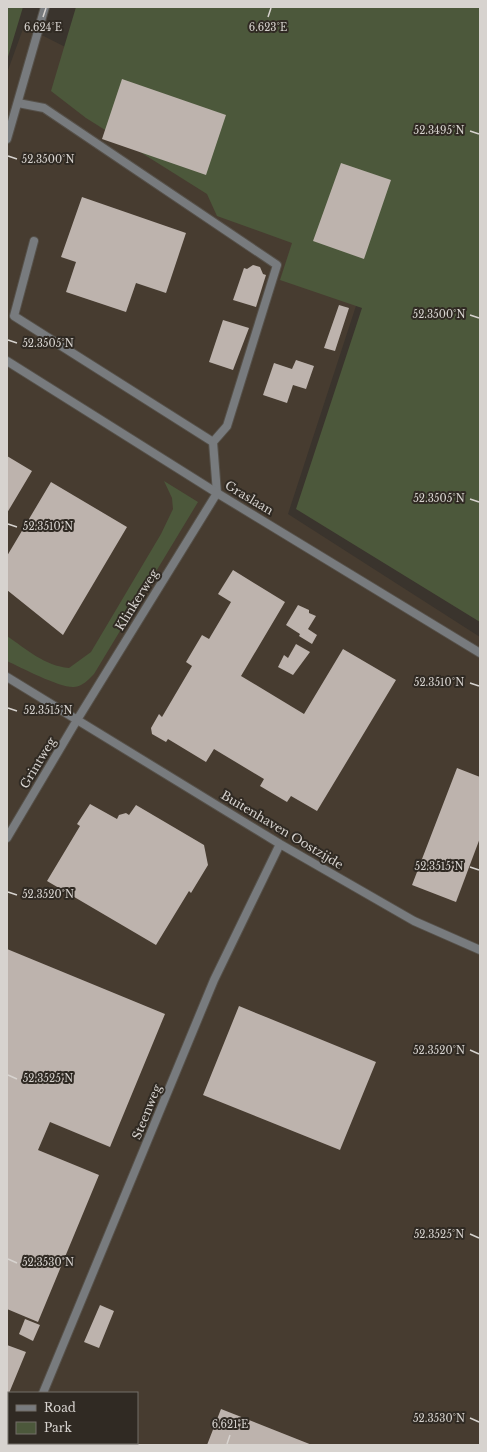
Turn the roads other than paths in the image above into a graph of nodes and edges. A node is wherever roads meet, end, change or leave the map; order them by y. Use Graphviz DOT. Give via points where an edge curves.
graph roads {
  1 [pos="45,7"];
  2 [pos="18,103"];
  3 [pos="7,138"];
  4 [pos="34,241"];
  5 [pos="7,361"];
  6 [pos="213,442"];
  7 [pos="217,493"];
  8 [pos="480,653"];
  9 [pos="7,677"];
  10 [pos="77,720"];
  11 [pos="7,838"];
  12 [pos="280,844"];
  13 [pos="480,950"];
  14 [pos="44,1392"];
  1 -- 2 [label="street"];
  2 -- 3 [label="street"];
  2 -- 6 [label="street" via="44,108 277,265 228,426"];
  4 -- 6 [label="street" via="14,316"];
  5 -- 7 [label="street, Graslaan"];
  6 -- 7 [label="street"];
  7 -- 8 [label="street, Graslaan"];
  7 -- 10 [label="street, Klinkerweg"];
  9 -- 10 [label="street, Buitenhaven Oostzijde"];
  10 -- 11 [label="street, Grintweg"];
  10 -- 12 [label="street, Buitenhaven Oostzijde"];
  12 -- 13 [label="street, Buitenhaven Oostzijde" via="414,921"];
  12 -- 14 [label="street, Steenweg" via="214,980"];
}
